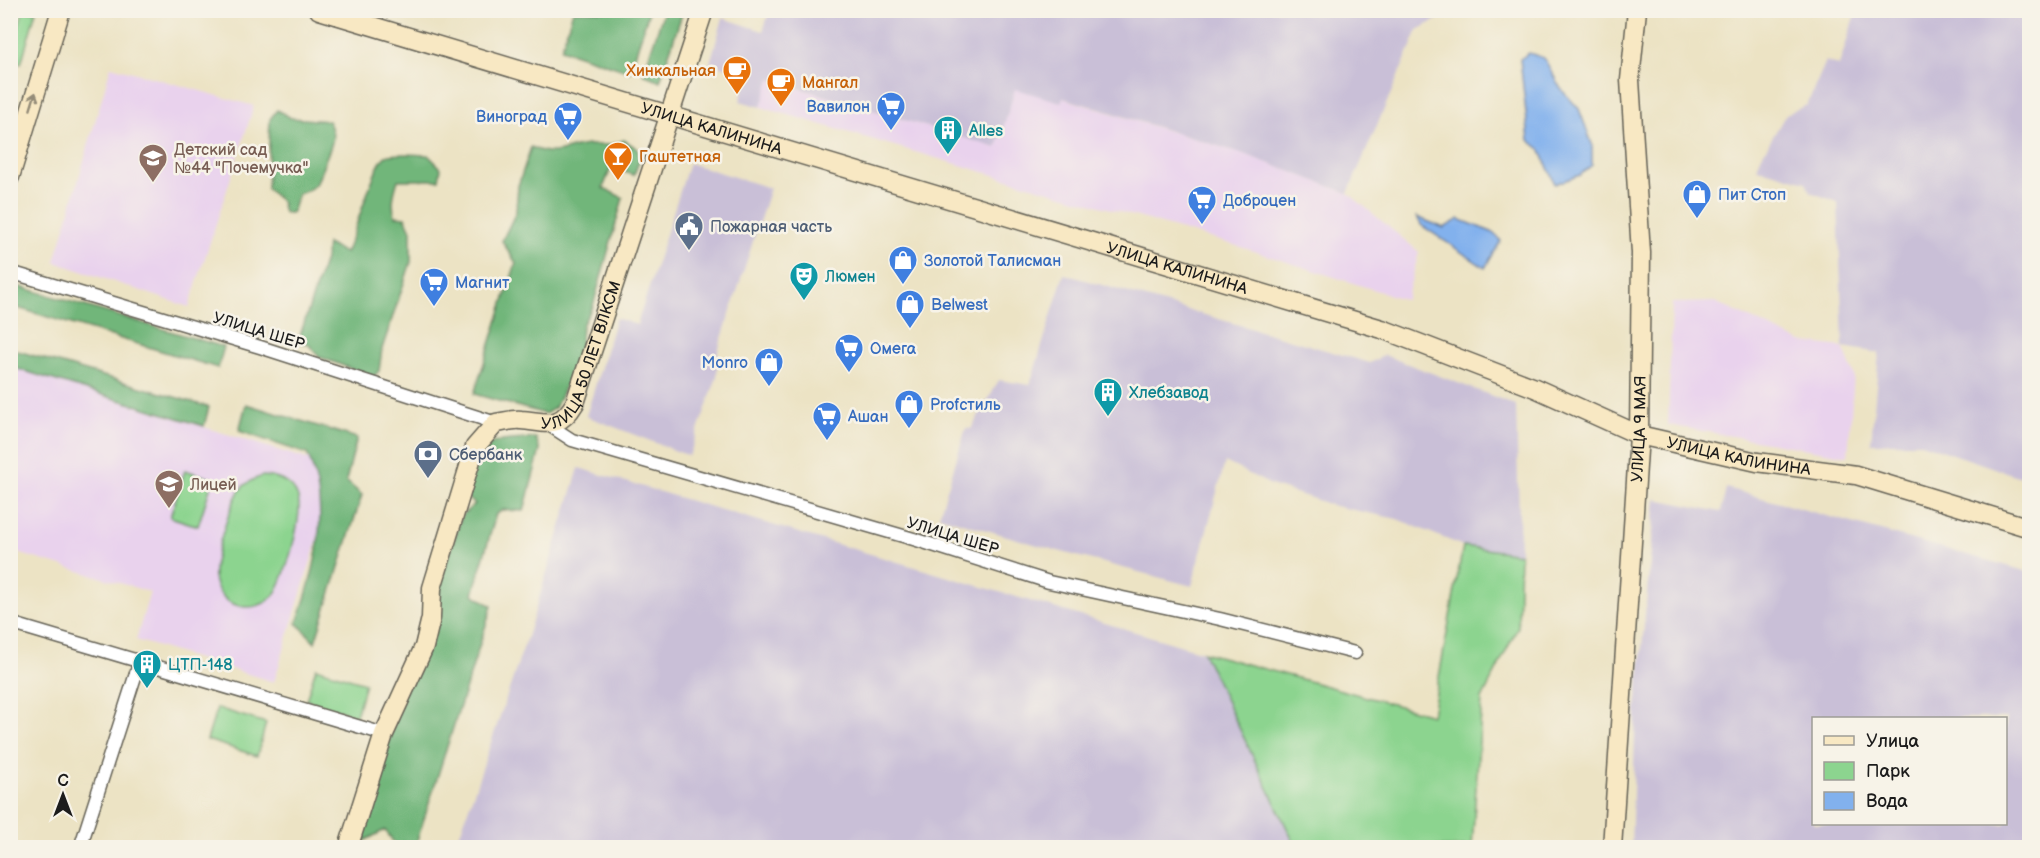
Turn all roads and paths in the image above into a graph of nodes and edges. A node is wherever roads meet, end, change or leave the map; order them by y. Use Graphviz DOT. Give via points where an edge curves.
graph roads {
  1 [pos="61,10"];
  2 [pos="319,10"];
  3 [pos="704,10"];
  4 [pos="1637,10"];
  5 [pos="671,116"];
  6 [pos="10,177"];
  7 [pos="10,272"];
  8 [pos="496,423"];
  9 [pos="549,425"];
  10 [pos="1639,435"];
  11 [pos="2030,528"];
  12 [pos="10,622"];
  13 [pos="1355,653"];
  14 [pos="140,661"];
  15 [pos="384,734"];
  16 [pos="80,848"];
  17 [pos="348,848"];
  18 [pos="1612,848"];
  6 -- 1 [label="street, one-way"];
  2 -- 5 [label="street, УЛИЦА КАЛИНИНА"];
  3 -- 5 [label="street, УЛИЦА 50 ЛЕТ ВЛКСМ"];
  4 -- 10 [label="street, УЛИЦА 9 МАЯ" via="1630,80 1641,253"];
  5 -- 9 [label="street, УЛИЦА 50 ЛЕТ ВЛКСМ" via="575,403 567,416"];
  5 -- 10 [label="street, УЛИЦА КАЛИНИНА" via="1382,329 1535,388"];
  7 -- 8 [label="street, УЛИЦА ШЕР"];
  8 -- 9 [label="street, УЛИЦА 50 ЛЕТ ВЛКСМ" via="519,420"];
  8 -- 15 [label="street" via="475,447 432,588 431,618 424,647"];
  9 -- 13 [label="street, УЛИЦА ШЕР" via="572,440 1049,582"];
  10 -- 11 [label="street, УЛИЦА КАЛИНИНА" via="1758,462 1856,475"];
  10 -- 18 [label="street, УЛИЦА 9 МАЯ"];
  12 -- 14 [label="street"];
  14 -- 15 [label="street"];
  14 -- 16 [label="street"];
  15 -- 17 [label="street"];
}
